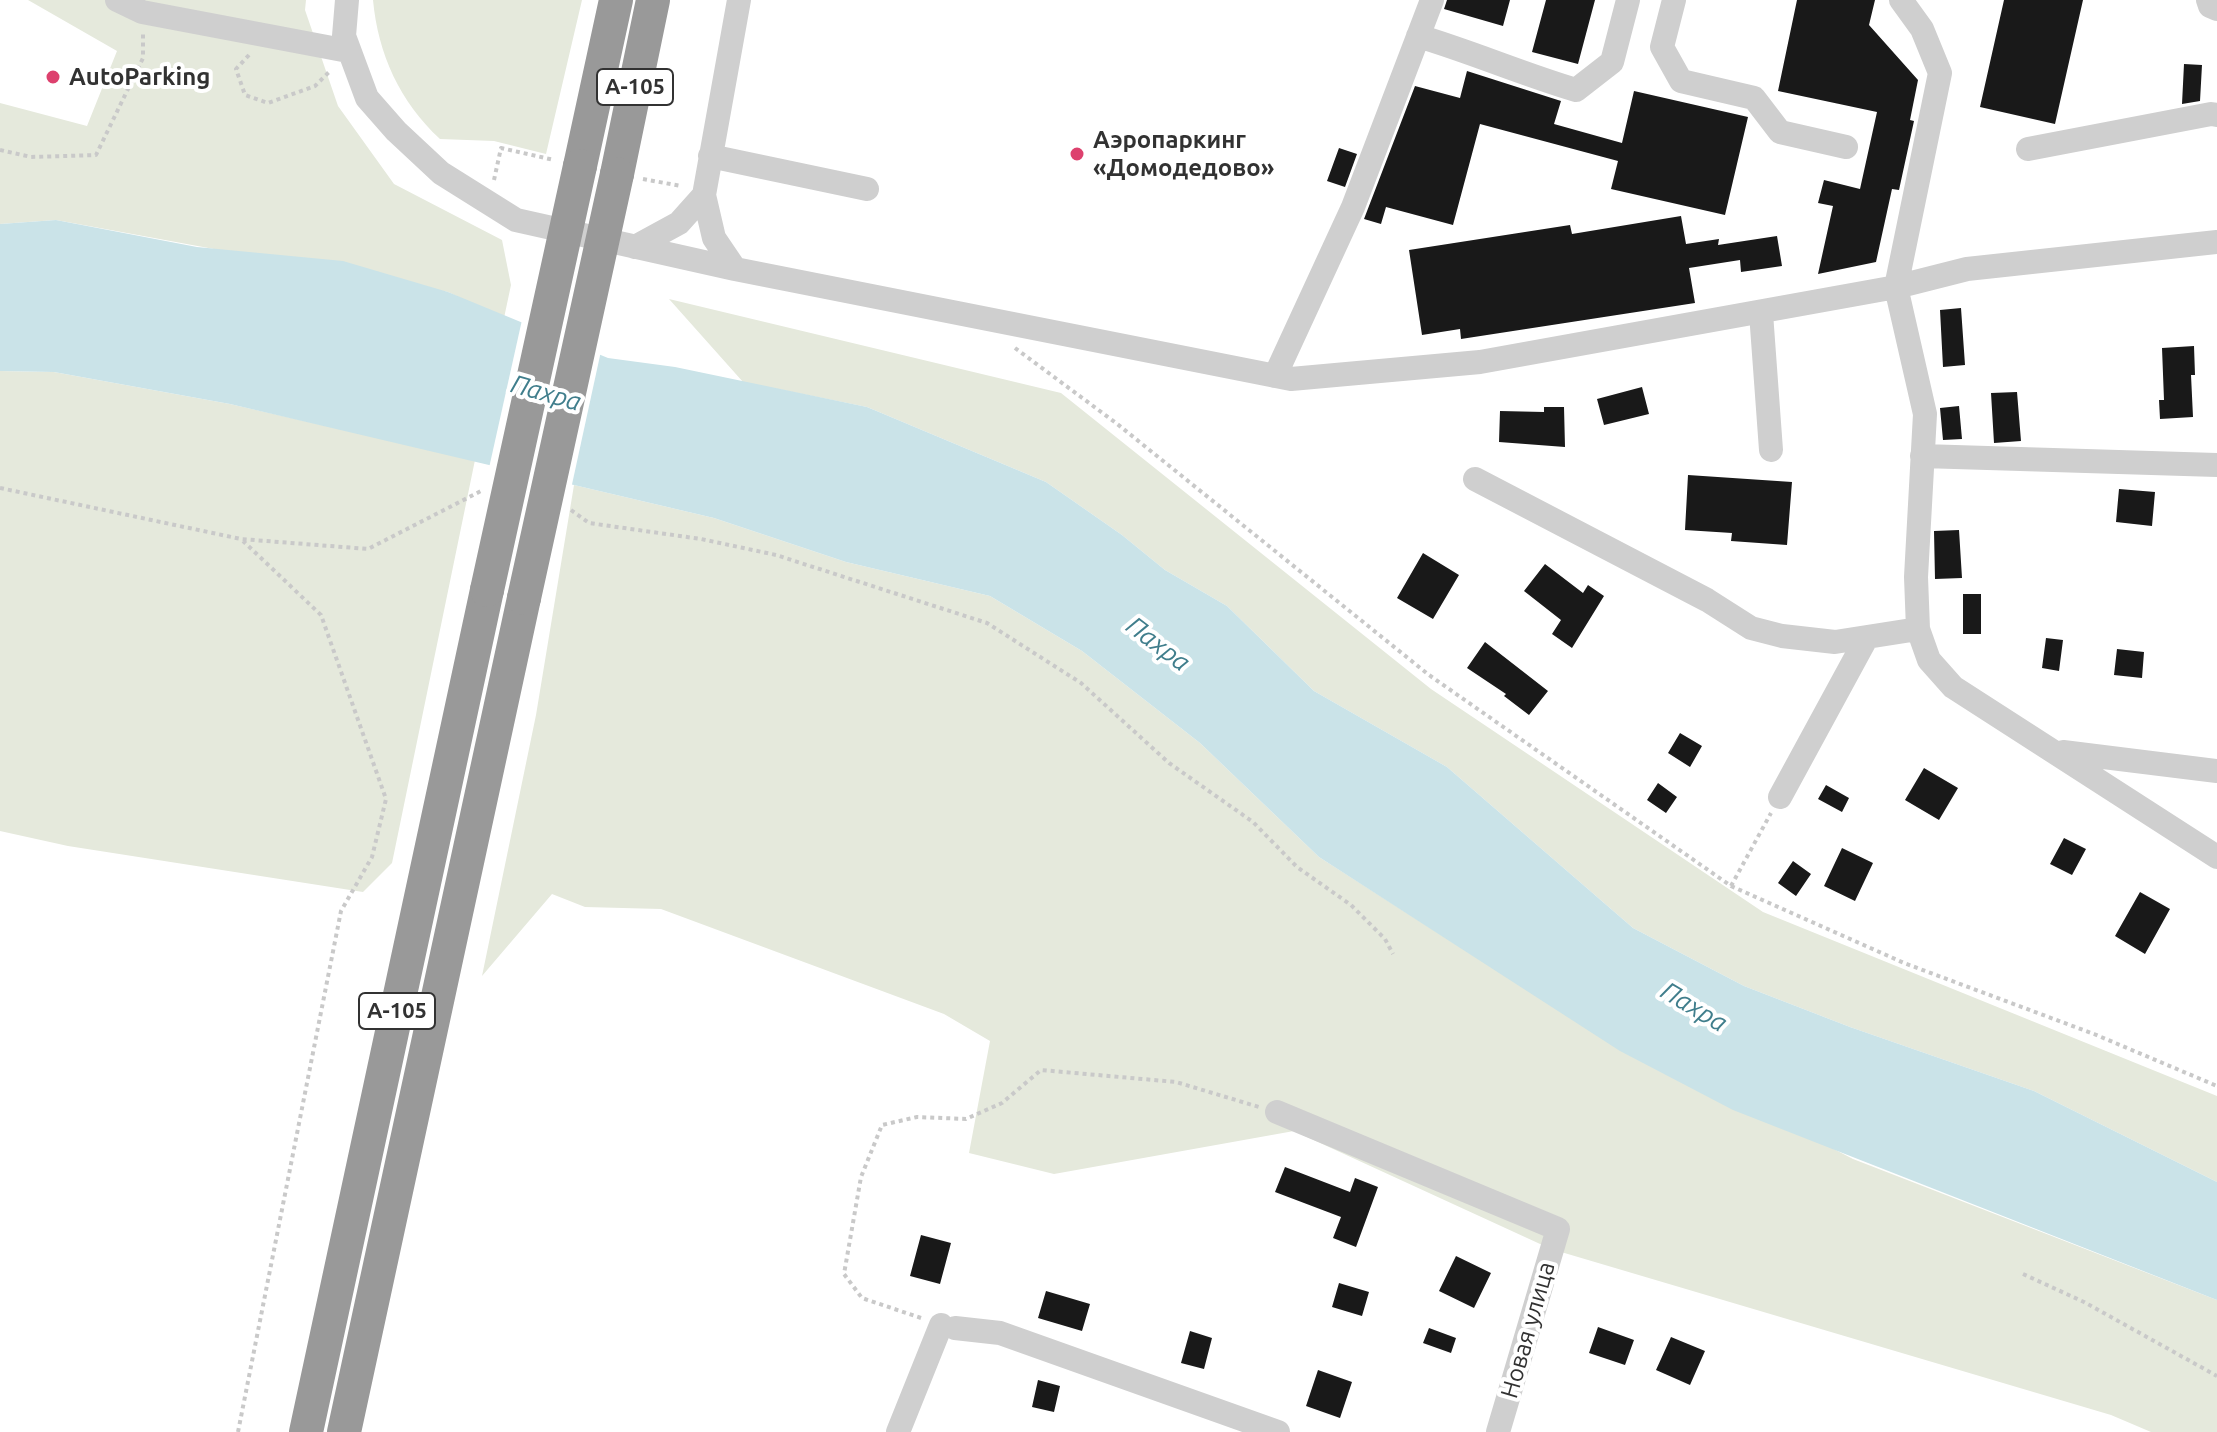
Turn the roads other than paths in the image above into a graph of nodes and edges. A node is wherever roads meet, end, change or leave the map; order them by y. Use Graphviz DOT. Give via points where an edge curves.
graph roads {
  1 [pos="117,0"];
  2 [pos="347,0"];
  3 [pos="616,0"];
  4 [pos="653,0"];
  5 [pos="739,0"];
  6 [pos="1432,0"];
  7 [pos="1628,0"];
  8 [pos="1674,0"];
  9 [pos="1901,0"];
  10 [pos="2208,0"];
  11 [pos="2217,9"];
  12 [pos="1418,36"];
  13 [pos="348,51"];
  14 [pos="2217,115"];
  15 [pos="1846,147"];
  16 [pos="2028,149"];
  17 [pos="710,156"];
  18 [pos="867,189"];
  19 [pos="704,193"];
  20 [pos="2217,242"];
  21 [pos="635,247"];
  22 [pos="735,269"];
  23 [pos="1896,287"];
  24 [pos="1761,313"];
  25 [pos="1275,376"];
  26 [pos="1771,450"];
  27 [pos="1922,456"];
  28 [pos="2217,465"];
  29 [pos="1475,479"];
  30 [pos="1918,629"];
  31 [pos="1867,637"];
  32 [pos="2056,751"];
  33 [pos="2217,771"];
  34 [pos="1780,797"];
  35 [pos="2217,857"];
  36 [pos="1277,1112"];
  37 [pos="306,1432"];
  38 [pos="344,1432"];
  39 [pos="898,1432"];
  40 [pos="1278,1432"];
  41 [pos="1498,1432"];
  1 -- 13 [label="street" via="142,12"];
  2 -- 13 [label="street"];
  3 -- 37 [label="highway, А-105, bridge"];
  4 -- 38 [label="highway, А-105, bridge"];
  5 -- 17 [label="street"];
  6 -- 12 [label="street"];
  7 -- 12 [label="street" via="1612,62 1576,90"];
  8 -- 15 [label="street" via="1662,47 1681,81 1754,98 1780,132"];
  9 -- 23 [label="street" via="1922,29 1940,73"];
  10 -- 11 [label="street"];
  12 -- 25 [label="street" via="1353,207"];
  13 -- 21 [label="street" via="367,98 441,173 516,220"];
  14 -- 16 [label="street"];
  17 -- 18 [label="street"];
  17 -- 19 [label="street"];
  19 -- 21 [label="street" via="679,223"];
  19 -- 22 [label="street" via="714,238"];
  20 -- 23 [label="street" via="1967,269"];
  21 -- 22 [label="street"];
  22 -- 25 [label="street"];
  23 -- 24 [label="street"];
  23 -- 27 [label="street" via="1925,414"];
  24 -- 25 [label="street" via="1480,362 1291,379"];
  24 -- 26 [label="street"];
  27 -- 28 [label="street"];
  27 -- 30 [label="street"];
  29 -- 31 [label="street" via="1751,628 1835,642"];
  30 -- 31 [label="street"];
  30 -- 32 [label="street" via="1929,660 1953,687"];
  31 -- 34 [label="street"];
  32 -- 33 [label="street"];
  32 -- 35 [label="street"];
  36 -- 41 [label="street, Новая улица" via="1558,1229"];
  39 -- 40 [label="street" via="948,1327 1000,1333"];
}
